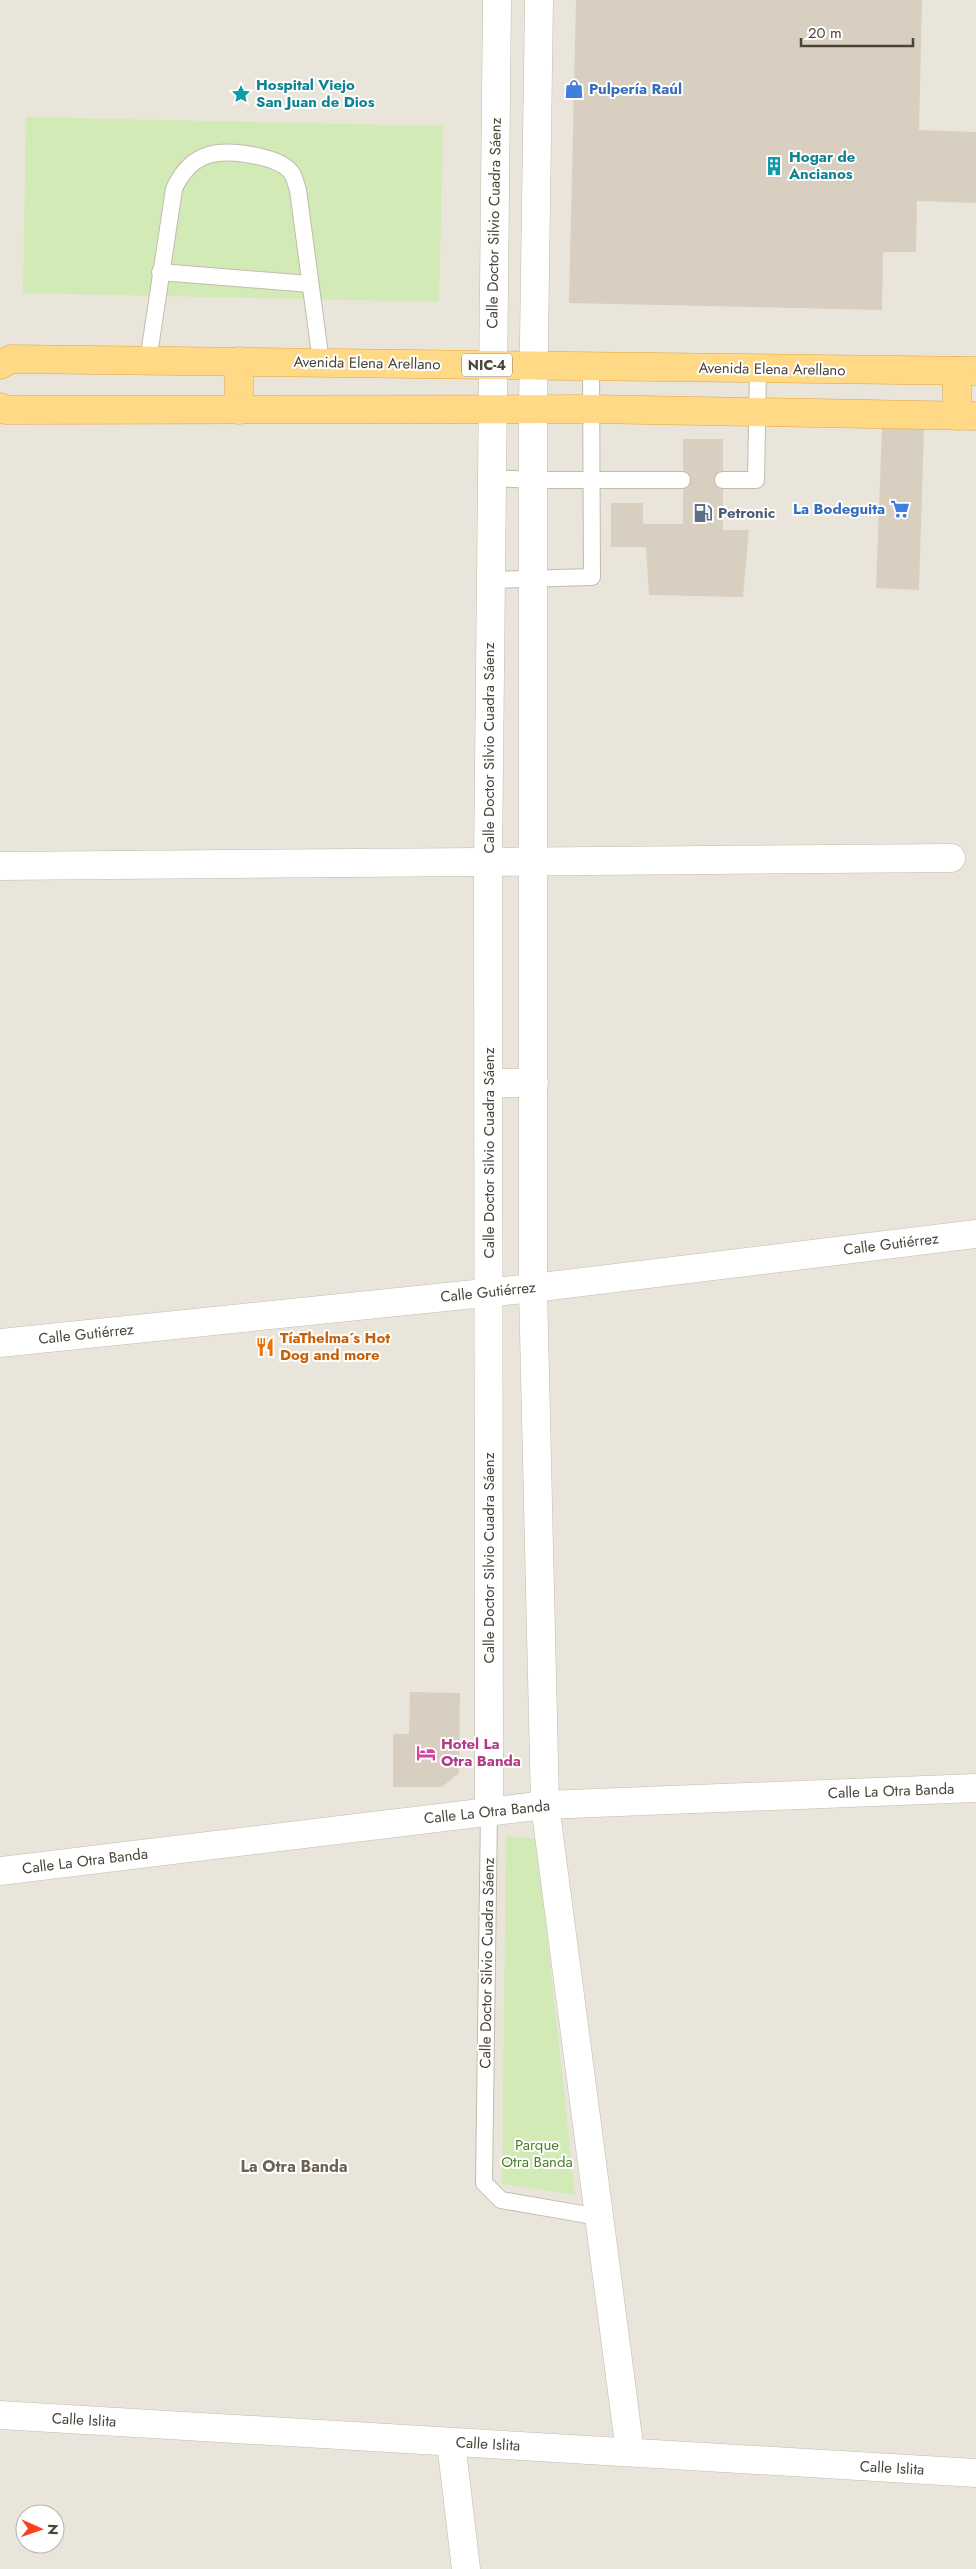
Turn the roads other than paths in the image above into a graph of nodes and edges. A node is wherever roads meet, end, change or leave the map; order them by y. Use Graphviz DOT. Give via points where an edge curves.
graph roads {
  1 [pos="497,0"];
  2 [pos="508,0"];
  3 [pos="539,1"];
  4 [pos="160,272"];
  5 [pos="310,284"];
  6 [pos="148,361"];
  7 [pos="239,361"];
  8 [pos="321,362"];
  9 [pos="0,365"];
  10 [pos="492,365"];
  11 [pos="534,365"];
  12 [pos="591,366"];
  13 [pos="758,369"];
  14 [pos="967,371"];
  15 [pos="0,407"];
  16 [pos="491,409"];
  17 [pos="533,409"];
  18 [pos="591,409"];
  19 [pos="239,410"];
  20 [pos="757,412"];
  21 [pos="967,416"];
  22 [pos="491,478"];
  23 [pos="533,480"];
  24 [pos="682,480"];
  25 [pos="723,480"];
  26 [pos="592,481"];
  27 [pos="490,580"];
  28 [pos="534,580"];
  29 [pos="951,858"];
  30 [pos="532,862"];
  31 [pos="488,863"];
  32 [pos="0,866"];
  33 [pos="534,1083"];
  34 [pos="489,1084"];
  35 [pos="976,1234"];
  36 [pos="533,1288"];
  37 [pos="490,1292"];
  38 [pos="0,1343"];
  39 [pos="976,1788"];
  40 [pos="546,1805"];
  41 [pos="489,1812"];
  42 [pos="0,1871"];
  43 [pos="599,2217"];
  44 [pos="0,2415"];
  45 [pos="451,2442"];
  46 [pos="630,2452"];
  47 [pos="976,2473"];
  48 [pos="466,2569"];
  1 -- 10 [label="street, Calle Doctor Silvio Cuadra Sáenz"];
  2 -- 3 [label="street"];
  3 -- 11 [label="street"];
  4 -- 5 [label="lane"];
  4 -- 5 [label="lane" via="174,188 182,172 198,159 226,152 276,160 292,172 298,190"];
  4 -- 6 [label="lane"];
  5 -- 8 [label="lane"];
  6 -- 7 [label="highway, Avenida Elena Arellano / NIC-4"];
  6 -- 9 [label="highway, Avenida Elena Arellano / NIC-4" via="10,359"];
  7 -- 8 [label="highway, Avenida Elena Arellano / NIC-4"];
  7 -- 19 [label="highway"];
  8 -- 10 [label="highway, Avenida Elena Arellano / NIC-4"];
  10 -- 11 [label="highway, Avenida Elena Arellano / NIC-4"];
  10 -- 16 [label="street, Calle Doctor Silvio Cuadra Sáenz"];
  11 -- 12 [label="highway, Avenida Elena Arellano / NIC-4"];
  11 -- 17 [label="street"];
  12 -- 13 [label="highway, Avenida Elena Arellano / NIC-4"];
  12 -- 18 [label="lane"];
  13 -- 14 [label="highway, Avenida Elena Arellano / NIC-4"];
  13 -- 20 [label="lane"];
  14 -- 21 [label="highway"];
  15 -- 19 [label="highway" via="6,410"];
  16 -- 17 [label="highway"];
  16 -- 19 [label="highway"];
  16 -- 22 [label="street, Calle Doctor Silvio Cuadra Sáenz"];
  17 -- 18 [label="highway"];
  17 -- 23 [label="street"];
  18 -- 20 [label="highway"];
  18 -- 26 [label="lane"];
  20 -- 21 [label="highway"];
  20 -- 25 [label="lane" via="756,480"];
  22 -- 23 [label="lane"];
  22 -- 27 [label="street, Calle Doctor Silvio Cuadra Sáenz"];
  23 -- 26 [label="lane"];
  23 -- 28 [label="street"];
  24 -- 26 [label="lane"];
  26 -- 28 [label="lane" via="592,577"];
  27 -- 28 [label="lane"];
  27 -- 31 [label="street, Calle Doctor Silvio Cuadra Sáenz"];
  28 -- 30 [label="street"];
  29 -- 30 [label="street"];
  30 -- 31 [label="street"];
  30 -- 33 [label="street"];
  31 -- 32 [label="street"];
  31 -- 34 [label="street, Calle Doctor Silvio Cuadra Sáenz"];
  33 -- 34 [label="street"];
  33 -- 36 [label="street"];
  34 -- 37 [label="street, Calle Doctor Silvio Cuadra Sáenz"];
  35 -- 36 [label="street, Calle Gutiérrez"];
  36 -- 37 [label="street, Calle Gutiérrez"];
  36 -- 40 [label="street"];
  37 -- 38 [label="street, Calle Gutiérrez"];
  37 -- 41 [label="street, Calle Doctor Silvio Cuadra Sáenz"];
  39 -- 40 [label="street, Calle La Otra Banda"];
  40 -- 41 [label="street, Calle La Otra Banda"];
  40 -- 43 [label="street"];
  41 -- 42 [label="street, Calle La Otra Banda"];
  41 -- 43 [label="lane, Calle Doctor Silvio Cuadra Sáenz" via="484,2183 501,2200"];
  43 -- 46 [label="street"];
  44 -- 45 [label="street, Calle Islita"];
  45 -- 46 [label="street, Calle Islita"];
  45 -- 48 [label="street"];
  46 -- 47 [label="street, Calle Islita"];
}
